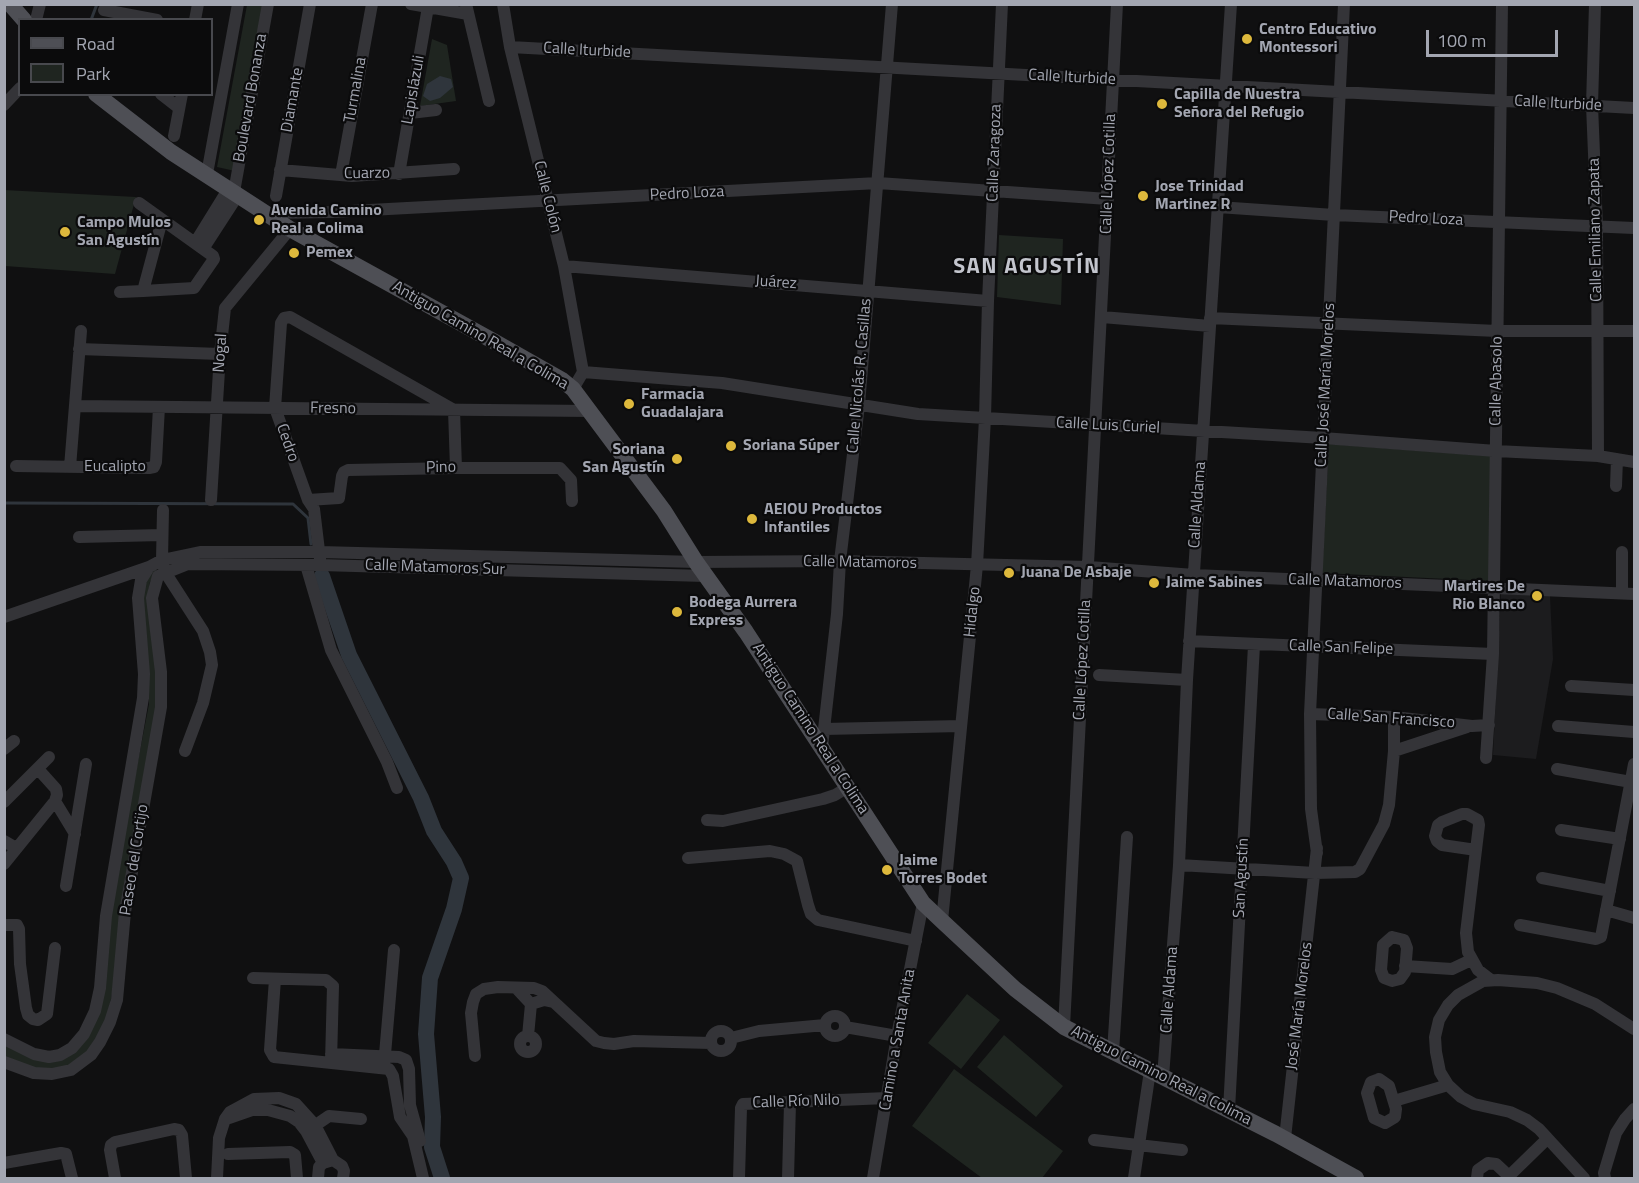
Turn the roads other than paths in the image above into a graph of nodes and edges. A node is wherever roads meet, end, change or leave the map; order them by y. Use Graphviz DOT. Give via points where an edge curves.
graph roads {
  1 [pos="10,4"];
  2 [pos="238,4"];
  3 [pos="268,4"];
  4 [pos="310,4"];
  5 [pos="372,4"];
  6 [pos="411,4"];
  7 [pos="502,4"];
  8 [pos="892,4"];
  9 [pos="1002,4"];
  10 [pos="1117,4"];
  11 [pos="1231,4"];
  12 [pos="1344,4"];
  13 [pos="1502,4"];
  14 [pos="1595,4"];
  15 [pos="428,7"];
  16 [pos="467,9"];
  17 [pos="104,10"];
  18 [pos="22,18"];
  19 [pos="135,18"];
  20 [pos="510,47"];
  21 [pos="887,68"];
  22 [pos="998,74"];
  23 [pos="1113,80"];
  24 [pos="1226,86"];
  25 [pos="18,90"];
  26 [pos="1340,93"];
  27 [pos="99,96"];
  28 [pos="164,96"];
  29 [pos="182,96"];
  30 [pos="489,100"];
  31 [pos="1500,101"];
  32 [pos="4,105"];
  33 [pos="1592,105"];
  34 [pos="179,108"];
  35 [pos="1635,108"];
  36 [pos="436,110"];
  37 [pos="410,113"];
  38 [pos="174,136"];
  39 [pos="454,169"];
  40 [pos="280,170"];
  41 [pos="207,174"];
  42 [pos="399,174"];
  43 [pos="341,176"];
  44 [pos="878,183"];
  45 [pos="234,192"];
  46 [pos="993,192"];
  47 [pos="276,196"];
  48 [pos="1108,199"];
  49 [pos="547,201"];
  50 [pos="139,203"];
  51 [pos="1218,207"];
  52 [pos="267,213"];
  53 [pos="1334,215"];
  54 [pos="162,220"];
  55 [pos="1499,223"];
  56 [pos="1597,227"];
  57 [pos="1635,228"];
  58 [pos="290,229"];
  59 [pos="199,246"];
  60 [pos="564,266"];
  61 [pos="868,290"];
  62 [pos="143,291"];
  63 [pos="120,292"];
  64 [pos="988,301"];
  65 [pos="1104,317"];
  66 [pos="1210,322"];
  67 [pos="1329,324"];
  68 [pos="81,331"];
  69 [pos="1598,331"];
  70 [pos="1635,331"];
  71 [pos="1497,332"];
  72 [pos="79,350"];
  73 [pos="220,354"];
  74 [pos="582,372"];
  75 [pos="573,389"];
  76 [pos="859,405"];
  77 [pos="75,406"];
  78 [pos="159,407"];
  79 [pos="217,408"];
  80 [pos="275,408"];
  81 [pos="454,410"];
  82 [pos="591,411"];
  83 [pos="986,418"];
  84 [pos="1096,425"];
  85 [pos="1203,431"];
  86 [pos="1323,438"];
  87 [pos="1496,451"];
  88 [pos="1598,456"];
  89 [pos="1617,459"];
  90 [pos="1635,462"];
  91 [pos="16,466"];
  92 [pos="69,467"];
  93 [pos="456,468"];
  94 [pos="1616,486"];
  95 [pos="212,500"];
  96 [pos="308,500"];
  97 [pos="572,501"];
  98 [pos="163,510"];
  99 [pos="162,536"];
  100 [pos="79,537"];
  101 [pos="320,552"];
  102 [pos="1622,552"];
  103 [pos="555,557"];
  104 [pos="840,561"];
  105 [pos="306,565"];
  106 [pos="320,565"];
  107 [pos="977,565"];
  108 [pos="164,566"];
  109 [pos="149,567"];
  110 [pos="1089,567"];
  111 [pos="701,569"];
  112 [pos="555,572"];
  113 [pos="1194,575"];
  114 [pos="1317,580"];
  115 [pos="1494,588"];
  116 [pos="1628,594"];
  117 [pos="4,617"];
  118 [pos="1189,641"];
  119 [pos="1254,645"];
  120 [pos="1313,647"];
  121 [pos="1493,654"];
  122 [pos="1099,675"];
  123 [pos="1187,680"];
  124 [pos="1571,686"];
  125 [pos="1635,690"];
  126 [pos="1310,714"];
  127 [pos="1394,717"];
  128 [pos="1489,725"];
  129 [pos="961,726"];
  130 [pos="1472,726"];
  131 [pos="1558,726"];
  132 [pos="824,729"];
  133 [pos="1635,732"];
  134 [pos="822,747"];
  135 [pos="185,750"];
  136 [pos="1394,751"];
  137 [pos="49,757"];
  138 [pos="1486,758"];
  139 [pos="86,764"];
  140 [pos="1635,764"];
  141 [pos="39,768"];
  142 [pos="1557,769"];
  143 [pos="1632,786"];
  144 [pos="848,787"];
  145 [pos="397,788"];
  146 [pos="55,801"];
  147 [pos="4,802"];
  148 [pos="707,820"];
  149 [pos="1561,830"];
  150 [pos="75,834"];
  151 [pos="1127,837"];
  152 [pos="1620,839"];
  153 [pos="4,841"];
  154 [pos="16,848"];
  155 [pos="1476,850"];
  156 [pos="688,858"];
  157 [pos="4,864"];
  158 [pos="1179,865"];
  159 [pos="1243,870"];
  160 [pos="1315,873"];
  161 [pos="1542,878"];
  162 [pos="66,886"];
  163 [pos="1610,891"];
  164 [pos="923,903"];
  165 [pos="1606,910"];
  166 [pos="1635,918"];
  167 [pos="942,921"];
  168 [pos="4,925"];
  169 [pos="1520,925"];
  170 [pos="916,941"];
  171 [pos="55,948"];
  172 [pos="394,950"];
  173 [pos="1471,960"];
  174 [pos="1406,966"];
  175 [pos="253,978"];
  176 [pos="275,979"];
  177 [pos="1491,981"];
  178 [pos="517,989"];
  179 [pos="553,1002"];
  180 [pos="531,1004"];
  181 [pos="1064,1027"];
  182 [pos="1635,1029"];
  183 [pos="528,1036"];
  184 [pos="897,1036"];
  185 [pos="4,1039"];
  186 [pos="1113,1052"];
  187 [pos="475,1056"];
  188 [pos="331,1058"];
  189 [pos="4,1062"];
  190 [pos="385,1063"];
  191 [pos="1157,1074"];
  192 [pos="1448,1085"];
  193 [pos="887,1098"];
  194 [pos="1394,1101"];
  195 [pos="790,1103"];
  196 [pos="1635,1109"];
  197 [pos="1229,1110"];
  198 [pos="361,1119"];
  199 [pos="311,1128"];
  200 [pos="1285,1138"];
  201 [pos="1547,1139"];
  202 [pos="1094,1140"];
  203 [pos="1138,1144"];
  204 [pos="1182,1150"];
  205 [pos="228,1154"];
  206 [pos="1609,1161"];
  207 [pos="328,1162"];
  208 [pos="4,1163"];
  209 [pos="1510,1177"];
  210 [pos="72,1179"];
  211 [pos="116,1179"];
  212 [pos="186,1179"];
  213 [pos="217,1179"];
  214 [pos="297,1179"];
  215 [pos="318,1179"];
  216 [pos="344,1179"];
  217 [pos="423,1179"];
  218 [pos="429,1179"];
  219 [pos="738,1179"];
  220 [pos="788,1179"];
  221 [pos="873,1179"];
  222 [pos="1134,1179"];
  223 [pos="1356,1179"];
  224 [pos="1477,1179"];
  225 [pos="1584,1179"];
  226 [pos="1605,1179"];
  227 [pos="1613,1179"];
  1 -- 18 [label="main road"];
  2 -- 41 [label="street, Boulevard Bonanza"];
  3 -- 45 [label="street, Boulevard Bonanza"];
  4 -- 40 [label="street, Diamante"];
  5 -- 43 [label="street, Turmalina"];
  6 -- 15 [label="street"];
  7 -- 20 [label="street, Calle Colón"];
  8 -- 21 [label="street, Calle Nicolás R. Casillas"];
  9 -- 22 [label="street, Calle Zaragoza"];
  10 -- 23 [label="street, Calle López Cotilla"];
  11 -- 24 [label="street, Calle Aldama"];
  12 -- 26 [label="street, Calle José María Morelos"];
  13 -- 31 [label="street, Calle Abasolo"];
  14 -- 33 [label="street, Calle Emiliano Zapata"];
  15 -- 16 [label="street"];
  15 -- 37 [label="street, Lapislázuli"];
  16 -- 30 [label="street"];
  17 -- 19 [label="street"];
  20 -- 21 [label="street, Calle Iturbide"];
  20 -- 49 [label="street, Calle Colón"];
  21 -- 22 [label="street, Calle Iturbide"];
  21 -- 44 [label="street, Calle Nicolás R. Casillas"];
  22 -- 23 [label="street, Calle Iturbide"];
  22 -- 46 [label="street, Calle Zaragoza"];
  23 -- 24 [label="street, Calle Iturbide"];
  23 -- 48 [label="street, Calle López Cotilla"];
  24 -- 26 [label="street, Calle Iturbide"];
  24 -- 51 [label="street, Calle Aldama"];
  25 -- 32 [label="street"];
  26 -- 31 [label="street, Calle Iturbide"];
  26 -- 53 [label="street, Calle José María Morelos"];
  27 -- 41 [label="main road, Antiguo Camino Real a Colima" via="171,152"];
  28 -- 34 [label="street"];
  29 -- 34 [label="street"];
  31 -- 33 [label="street, Calle Iturbide"];
  31 -- 55 [label="street, Calle Abasolo"];
  33 -- 35 [label="street, Calle Iturbide"];
  33 -- 56 [label="street, Calle Emiliano Zapata"];
  34 -- 38 [label="street"];
  36 -- 37 [label="street"];
  37 -- 42 [label="street, Lapislázuli"];
  39 -- 42 [label="street, Cuarzo"];
  40 -- 43 [label="street, Cuarzo"];
  40 -- 47 [label="street, Diamante"];
  41 -- 45 [label="main road, Antiguo Camino Real a Colima"];
  42 -- 43 [label="street, Cuarzo"];
  44 -- 46 [label="street, Pedro Loza"];
  44 -- 49 [label="street, Pedro Loza"];
  44 -- 61 [label="street, Calle Nicolás R. Casillas"];
  45 -- 52 [label="main road, Antiguo Camino Real a Colima"];
  45 -- 59 [label="street"];
  46 -- 48 [label="street, Pedro Loza"];
  46 -- 64 [label="street, Calle Zaragoza"];
  48 -- 65 [label="street, Calle López Cotilla"];
  49 -- 52 [label="street, Pedro Loza"];
  49 -- 60 [label="street, Calle Colón"];
  50 -- 54 [label="street"];
  51 -- 53 [label="street, Pedro Loza"];
  51 -- 66 [label="street, Calle Aldama"];
  52 -- 58 [label="main road, Antiguo Camino Real a Colima"];
  53 -- 55 [label="street, Pedro Loza"];
  53 -- 67 [label="street, Calle José María Morelos"];
  54 -- 59 [label="street"];
  54 -- 62 [label="street"];
  55 -- 56 [label="street, Pedro Loza"];
  55 -- 71 [label="street, Calle Abasolo"];
  56 -- 57 [label="street, Pedro Loza"];
  56 -- 69 [label="street, Calle Emiliano Zapata"];
  58 -- 73 [label="street, Nogal" via="225,308"];
  58 -- 75 [label="main road, Antiguo Camino Real a Colima" via="505,347"];
  59 -- 62 [label="street" via="214,261 196,286"];
  60 -- 61 [label="street, Juárez"];
  60 -- 74 [label="street, Calle Colón"];
  61 -- 64 [label="street, Juárez"];
  61 -- 76 [label="street, Calle Nicolás R. Casillas"];
  62 -- 63 [label="street"];
  64 -- 83 [label="street, Hidalgo"];
  65 -- 66 [label="street"];
  65 -- 84 [label="street, Calle López Cotilla"];
  66 -- 67 [label="street"];
  66 -- 85 [label="street, Calle Aldama"];
  67 -- 71 [label="street"];
  67 -- 86 [label="street, Calle José María Morelos"];
  68 -- 72 [label="street"];
  69 -- 70 [label="street"];
  69 -- 71 [label="street"];
  69 -- 88 [label="street, Calle Emiliano Zapata"];
  71 -- 87 [label="street, Calle Abasolo"];
  72 -- 73 [label="street"];
  72 -- 77 [label="street"];
  73 -- 79 [label="street, Nogal"];
  74 -- 75 [label="street"];
  74 -- 76 [label="street, Calle Luis Curiel" via="722,383"];
  75 -- 82 [label="main road, Antiguo Camino Real a Colima"];
  76 -- 83 [label="street, Calle Luis Curiel"];
  76 -- 104 [label="street, Calle Nicolás R. Casillas"];
  77 -- 78 [label="street, Fresno"];
  77 -- 92 [label="street"];
  78 -- 79 [label="street, Fresno"];
  78 -- 92 [label="street, Eucalipto" via="154,466"];
  79 -- 80 [label="street, Fresno"];
  79 -- 95 [label="street, Nogal"];
  80 -- 81 [label="street, Fresno"];
  80 -- 81 [label="street, Cedro" via="281,323 290,318"];
  80 -- 96 [label="street, Cedro"];
  81 -- 82 [label="street, Fresno"];
  81 -- 93 [label="street"];
  82 -- 111 [label="main road, Antiguo Camino Real a Colima"];
  83 -- 84 [label="street, Calle Luis Curiel"];
  83 -- 107 [label="street, Hidalgo"];
  84 -- 85 [label="street, Calle Luis Curiel"];
  84 -- 110 [label="street, Calle López Cotilla"];
  85 -- 86 [label="street, Calle Luis Curiel"];
  85 -- 113 [label="street, Calle Aldama"];
  86 -- 87 [label="street, Calle Luis Curiel"];
  86 -- 114 [label="street, Calle José María Morelos"];
  87 -- 88 [label="street, Calle Luis Curiel"];
  87 -- 115 [label="street, Calle Abasolo"];
  88 -- 89 [label="street, Calle Luis Curiel"];
  89 -- 90 [label="street, Calle Luis Curiel"];
  89 -- 94 [label="street"];
  91 -- 92 [label="street, Eucalipto"];
  93 -- 96 [label="street, Pino" via="348,470 342,476 339,498"];
  93 -- 97 [label="street, Pino" via="560,468 571,480"];
  96 -- 101 [label="street, Cedro" via="314,509"];
  98 -- 99 [label="street"];
  99 -- 100 [label="street"];
  99 -- 108 [label="street"];
  101 -- 103 [label="street, Calle Matamoros Sur"];
  101 -- 106 [label="street, Cedro"];
  101 -- 108 [label="street, Calle Matamoros Sur" via="200,552"];
  102 -- 116 [label="street"];
  103 -- 111 [label="street, Calle Matamoros Sur"];
  103 -- 112 [label="street"];
  104 -- 107 [label="street, Calle Matamoros"];
  104 -- 111 [label="street, Calle Matamoros"];
  104 -- 132 [label="street, Calle Nicolás R. Casillas"];
  105 -- 106 [label="street, Calle Matamoros Sur"];
  105 -- 108 [label="street, Calle Matamoros Sur"];
  105 -- 145 [label="street" via="331,650"];
  106 -- 112 [label="street, Calle Matamoros Sur"];
  107 -- 110 [label="street, Calle Matamoros"];
  107 -- 129 [label="street, Hidalgo"];
  108 -- 109 [label="street"];
  108 -- 135 [label="street" via="203,631 212,665"];
  108 -- 189 [label="street, Paseo del Cortijo" via="152,598 161,707 125,912 117,1000 110,1022 91,1055 71,1070 34,1073"];
  109 -- 117 [label="street"];
  109 -- 185 [label="street, Paseo del Cortijo" via="141,580 138,598 144,692 106,916 95,1011 84,1034 72,1048 60,1054 34,1054"];
  110 -- 113 [label="street, Calle Matamoros"];
  110 -- 181 [label="street, Calle López Cotilla"];
  111 -- 112 [label="street, Calle Matamoros Sur"];
  111 -- 134 [label="main road, Antiguo Camino Real a Colima"];
  113 -- 114 [label="street, Calle Matamoros"];
  113 -- 118 [label="street, Calle Aldama"];
  114 -- 115 [label="street, Calle Matamoros"];
  114 -- 120 [label="street, Calle José María Morelos"];
  115 -- 116 [label="street, Calle Matamoros"];
  115 -- 121 [label="street, Calle Abasolo"];
  118 -- 119 [label="street, Calle San Felipe"];
  118 -- 123 [label="street, Calle Aldama"];
  119 -- 120 [label="street, Calle San Felipe"];
  119 -- 159 [label="street, San Agustín"];
  120 -- 121 [label="street, Calle San Felipe"];
  120 -- 126 [label="street, Calle José María Morelos"];
  121 -- 128 [label="street, Calle Abasolo"];
  122 -- 123 [label="street"];
  123 -- 158 [label="street, Calle Aldama"];
  124 -- 125 [label="street"];
  126 -- 127 [label="street, Calle San Francisco"];
  126 -- 160 [label="street, Calle José María Morelos" via="1311,766 1318,812"];
  127 -- 130 [label="street, Calle San Francisco"];
  127 -- 136 [label="street"];
  128 -- 130 [label="street, Calle San Francisco"];
  128 -- 138 [label="street, Calle Abasolo"];
  129 -- 132 [label="street"];
  129 -- 167 [label="street, Hidalgo"];
  130 -- 136 [label="street, Calle San Francisco"];
  131 -- 133 [label="street"];
  132 -- 134 [label="street, Calle Nicolás R. Casillas"];
  134 -- 144 [label="main road, Antiguo Camino Real a Colima"];
  136 -- 160 [label="street" via="1384,824 1360,869"];
  137 -- 141 [label="street"];
  139 -- 150 [label="street"];
  140 -- 143 [label="street"];
  141 -- 146 [label="street" via="56,789"];
  141 -- 147 [label="street"];
  142 -- 143 [label="street"];
  143 -- 152 [label="street"];
  144 -- 148 [label="street" via="823,799 723,821"];
  144 -- 164 [label="main road, Antiguo Camino Real a Colima"];
  146 -- 150 [label="street"];
  146 -- 154 [label="street"];
  149 -- 152 [label="street"];
  150 -- 162 [label="street"];
  151 -- 186 [label="street"];
  152 -- 163 [label="street"];
  153 -- 154 [label="street"];
  154 -- 157 [label="street"];
  155 -- 173 [label="street" via="1466,933"];
  156 -- 170 [label="street" via="770,851 784,854 797,861 811,914 818,920"];
  158 -- 159 [label="street"];
  158 -- 191 [label="street, Calle Aldama"];
  159 -- 160 [label="street"];
  159 -- 197 [label="street, San Agustín"];
  160 -- 200 [label="street, José María Morelos"];
  161 -- 163 [label="street"];
  163 -- 165 [label="street"];
  164 -- 167 [label="main road, Antiguo Camino Real a Colima"];
  164 -- 170 [label="street, Camino a Santa Anita"];
  165 -- 166 [label="street"];
  165 -- 169 [label="street" via="1598,939"];
  167 -- 181 [label="main road, Antiguo Camino Real a Colima" via="1015,989"];
  168 -- 171 [label="street" via="17,925 19,929 26,1008 28,1015 38,1020 47,1014"];
  170 -- 184 [label="street, Camino a Santa Anita"];
  172 -- 190 [label="street"];
  173 -- 174 [label="street" via="1452,969"];
  173 -- 177 [label="street"];
  175 -- 176 [label="street"];
  176 -- 188 [label="street" via="326,980 333,986"];
  176 -- 188 [label="street" via="270,1050 274,1057"];
  177 -- 182 [label="street" via="1557,988 1594,1004"];
  177 -- 192 [label="street" via="1483,981 1458,995 1439,1020 1436,1052 1440,1072"];
  178 -- 179 [label="street" via="534,988"];
  178 -- 180 [label="street"];
  178 -- 187 [label="street" via="498,987 476,994 471,1013"];
  179 -- 180 [label="street"];
  179 -- 184 [label="street" via="596,1041 614,1044 711,1043 713,1035 720,1031 731,1038 759,1031 825,1025 830,1017 837,1016 845,1027"];
  180 -- 183 [label="street"];
  181 -- 186 [label="main road, Antiguo Camino Real a Colima"];
  184 -- 193 [label="street, Camino a Santa Anita"];
  186 -- 191 [label="main road, Antiguo Camino Real a Colima"];
  188 -- 190 [label="street"];
  190 -- 217 [label="street" via="393,1076 399,1117 413,1136"];
  190 -- 218 [label="street" via="399,1057 406,1060 410,1105"];
  191 -- 197 [label="main road, Antiguo Camino Real a Colima"];
  191 -- 203 [label="street, Calle Aldama"];
  192 -- 194 [label="street"];
  192 -- 201 [label="street" via="1474,1104 1527,1120"];
  193 -- 195 [label="street, Calle Río Nilo"];
  193 -- 221 [label="street, Camino a Santa Anita"];
  195 -- 219 [label="street, Calle Río Nilo" via="743,1104"];
  195 -- 220 [label="street"];
  196 -- 206 [label="street" via="1616,1133"];
  197 -- 200 [label="main road, Antiguo Camino Real a Colima"];
  198 -- 199 [label="street" via="330,1116"];
  199 -- 207 [label="street"];
  199 -- 213 [label="street" via="296,1104 279,1098 254,1099 230,1112 219,1138"];
  200 -- 223 [label="main road, Antiguo Camino Real a Colima"];
  201 -- 209 [label="street"];
  201 -- 225 [label="street"];
  202 -- 203 [label="street"];
  203 -- 204 [label="street"];
  203 -- 222 [label="street, Calle Aldama"];
  205 -- 214 [label="street" via="290,1152 295,1155"];
  206 -- 226 [label="street"];
  206 -- 227 [label="street"];
  207 -- 215 [label="street" via="317,1172"];
  207 -- 216 [label="street" via="342,1166"];
  208 -- 210 [label="street" via="66,1154"];
  209 -- 224 [label="street" via="1488,1162 1478,1170"];
  211 -- 212 [label="street" via="111,1145 174,1129 182,1135"];
}
